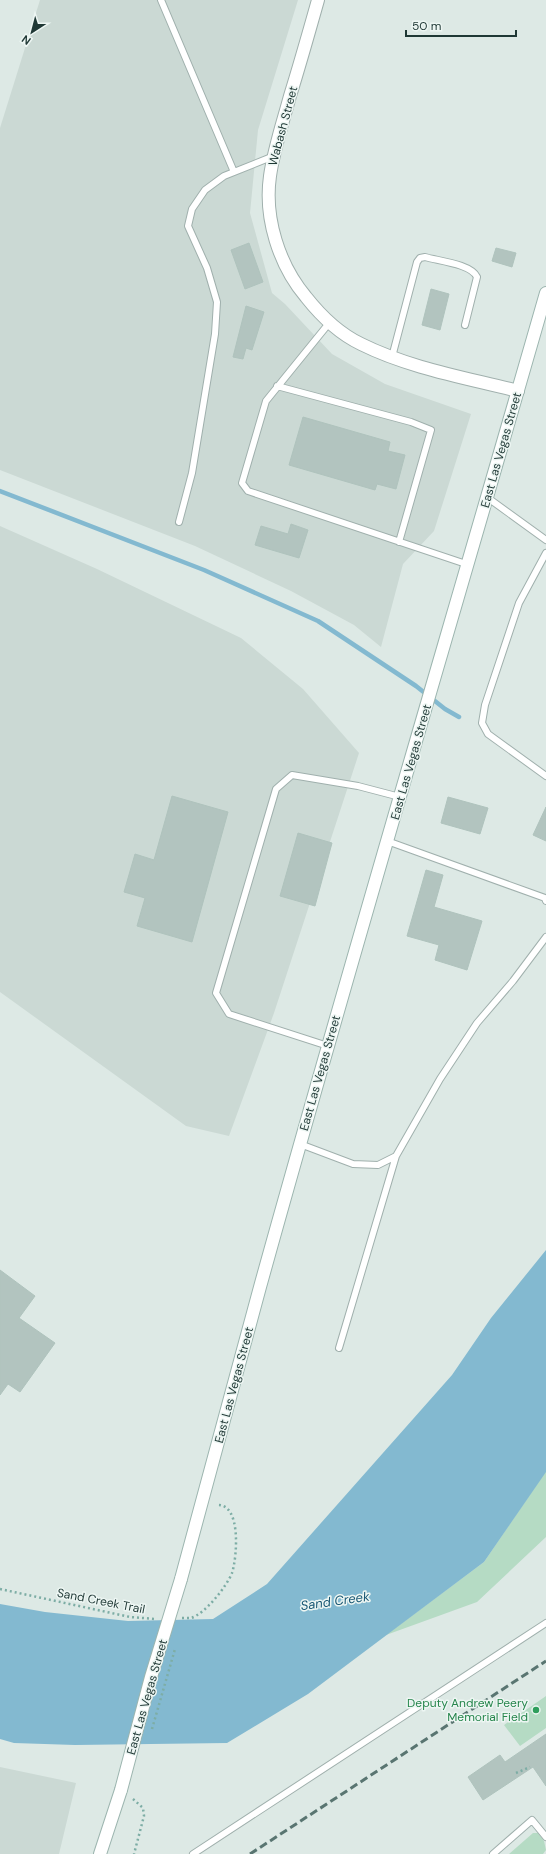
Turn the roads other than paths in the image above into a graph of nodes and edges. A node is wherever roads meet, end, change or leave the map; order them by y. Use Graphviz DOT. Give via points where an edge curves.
graph roads {
  1 [pos="161,0"];
  2 [pos="318,0"];
  3 [pos="274,156"];
  4 [pos="234,172"];
  5 [pos="546,293"];
  6 [pos="544,307"];
  7 [pos="330,322"];
  8 [pos="465,324"];
  9 [pos="392,357"];
  10 [pos="277,386"];
  11 [pos="518,391"];
  12 [pos="488,498"];
  13 [pos="179,522"];
  14 [pos="546,540"];
  15 [pos="399,542"];
  16 [pos="546,553"];
  17 [pos="469,565"];
  18 [pos="546,776"];
  19 [pos="400,797"];
  20 [pos="388,841"];
  21 [pos="546,901"];
  22 [pos="546,937"];
  23 [pos="328,1046"];
  24 [pos="300,1144"];
  25 [pos="396,1156"];
  26 [pos="339,1348"];
  27 [pos="546,1623"];
  28 [pos="546,1837"];
  29 [pos="100,1854"];
  30 [pos="193,1854"];
  31 [pos="493,1854"];
  1 -- 4 [label="lane"];
  2 -- 3 [label="street, Wabash Street"];
  3 -- 4 [label="lane"];
  3 -- 7 [label="street, Wabash Street" via="270,198 272,224 278,246 299,289"];
  4 -- 13 [label="lane" via="205,190 192,210 188,226 207,268 217,302 215,334 192,473"];
  5 -- 6 [label="street, East Las Vegas Street"];
  6 -- 11 [label="street, East Las Vegas Street"];
  7 -- 9 [label="street, Wabash Street" via="360,344"];
  7 -- 10 [label="lane"];
  8 -- 9 [label="lane" via="475,272 468,268 420,258"];
  9 -- 11 [label="street, Wabash Street"];
  10 -- 15 [label="lane" via="266,401 242,483 248,491"];
  10 -- 15 [label="lane" via="411,422 431,430"];
  11 -- 12 [label="street, East Las Vegas Street"];
  12 -- 14 [label="lane"];
  12 -- 17 [label="street, East Las Vegas Street"];
  15 -- 17 [label="lane"];
  16 -- 18 [label="lane" via="519,603 485,705 482,723 488,734"];
  17 -- 19 [label="street, East Las Vegas Street"];
  19 -- 20 [label="street, East Las Vegas Street"];
  19 -- 23 [label="lane" via="358,786 292,775 276,789 218,986 216,993 229,1014"];
  20 -- 21 [label="lane" via="545,898"];
  20 -- 23 [label="street, East Las Vegas Street"];
  22 -- 25 [label="lane" via="477,1023 440,1079"];
  23 -- 24 [label="street, East Las Vegas Street"];
  24 -- 25 [label="lane" via="353,1164 378,1165"];
  24 -- 29 [label="street, East Las Vegas Street, bridge" via="182,1579"];
  25 -- 26 [label="lane"];
  27 -- 30 [label="lane"];
  28 -- 31 [label="lane" via="532,1820"];
}
